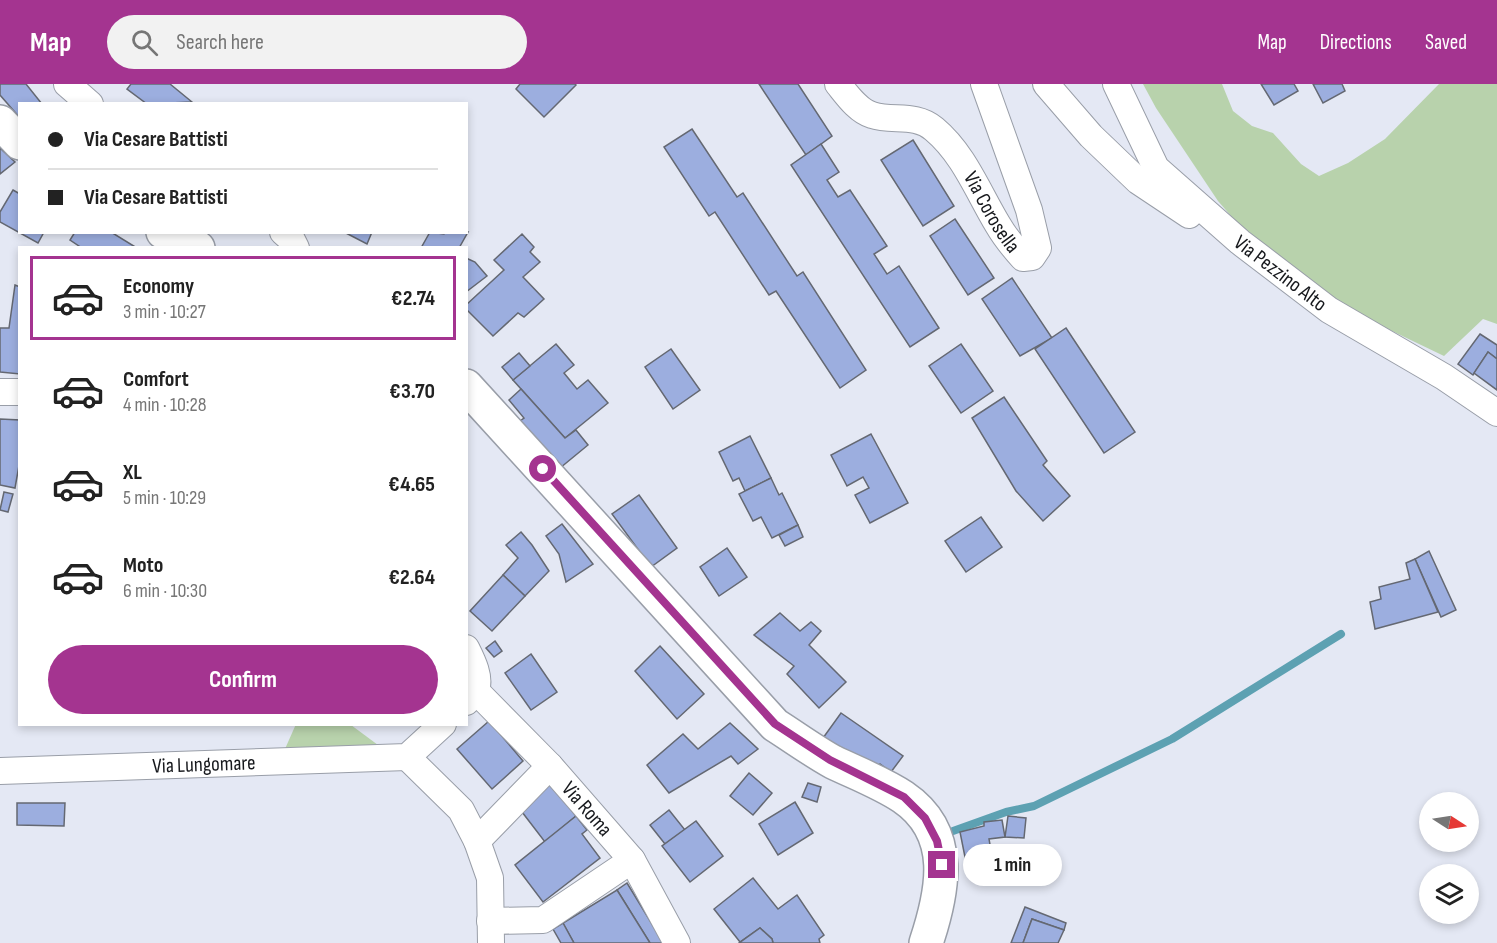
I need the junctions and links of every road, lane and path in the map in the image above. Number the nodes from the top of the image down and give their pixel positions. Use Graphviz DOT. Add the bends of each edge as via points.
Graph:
graph roads {
  1 [pos="67,84"];
  2 [pos="838,84"];
  3 [pos="984,84"];
  4 [pos="1046,84"];
  5 [pos="1116,84"];
  6 [pos="88,102"];
  7 [pos="0,122"];
  8 [pos="18,141"];
  9 [pos="167,234"];
  10 [pos="285,234"];
  11 [pos="1240,242"];
  12 [pos="194,246"];
  13 [pos="295,246"];
  14 [pos="468,388"];
  15 [pos="0,392"];
  16 [pos="18,392"];
  17 [pos="1497,413"];
  18 [pos="468,652"];
  19 [pos="473,691"];
  20 [pos="441,726"];
  21 [pos="407,757"];
  22 [pos="550,766"];
  23 [pos="0,771"];
  24 [pos="477,841"];
  25 [pos="632,861"];
  26 [pos="490,932"];
  27 [pos="677,943"];
  28 [pos="926,943"];
  1 -- 6 [label="street"];
  2 -- 3 [label="street, Via Corosella" via="869,115 906,117 934,129 956,153 1013,247 1023,258 1032,257 1038,248 1029,210"];
  4 -- 11 [label="street" via="1091,136 1138,181 1205,226"];
  5 -- 11 [label="street, Via Pezzino Alto" via="1156,168"];
  7 -- 8 [label="main road"];
  9 -- 12 [label="main road"];
  10 -- 13 [label="street"];
  11 -- 17 [label="street, Via Pezzino Alto" via="1329,310"];
  14 -- 28 [label="main road" via="775,724 830,760 904,797 925,818 937,841 942,865 941,891"];
  15 -- 16 [label="street"];
  18 -- 19 [label="street, Via Roma" via="474,663"];
  19 -- 22 [label="street, Via Roma"];
  20 -- 21 [label="street"];
  21 -- 23 [label="street, Via Lungomare"];
  21 -- 24 [label="street" via="460,810"];
  22 -- 24 [label="street"];
  22 -- 25 [label="street, Via Roma"];
  24 -- 26 [label="street" via="490,878"];
  25 -- 26 [label="street" via="543,920"];
  25 -- 27 [label="street, Via Roma"];
}
